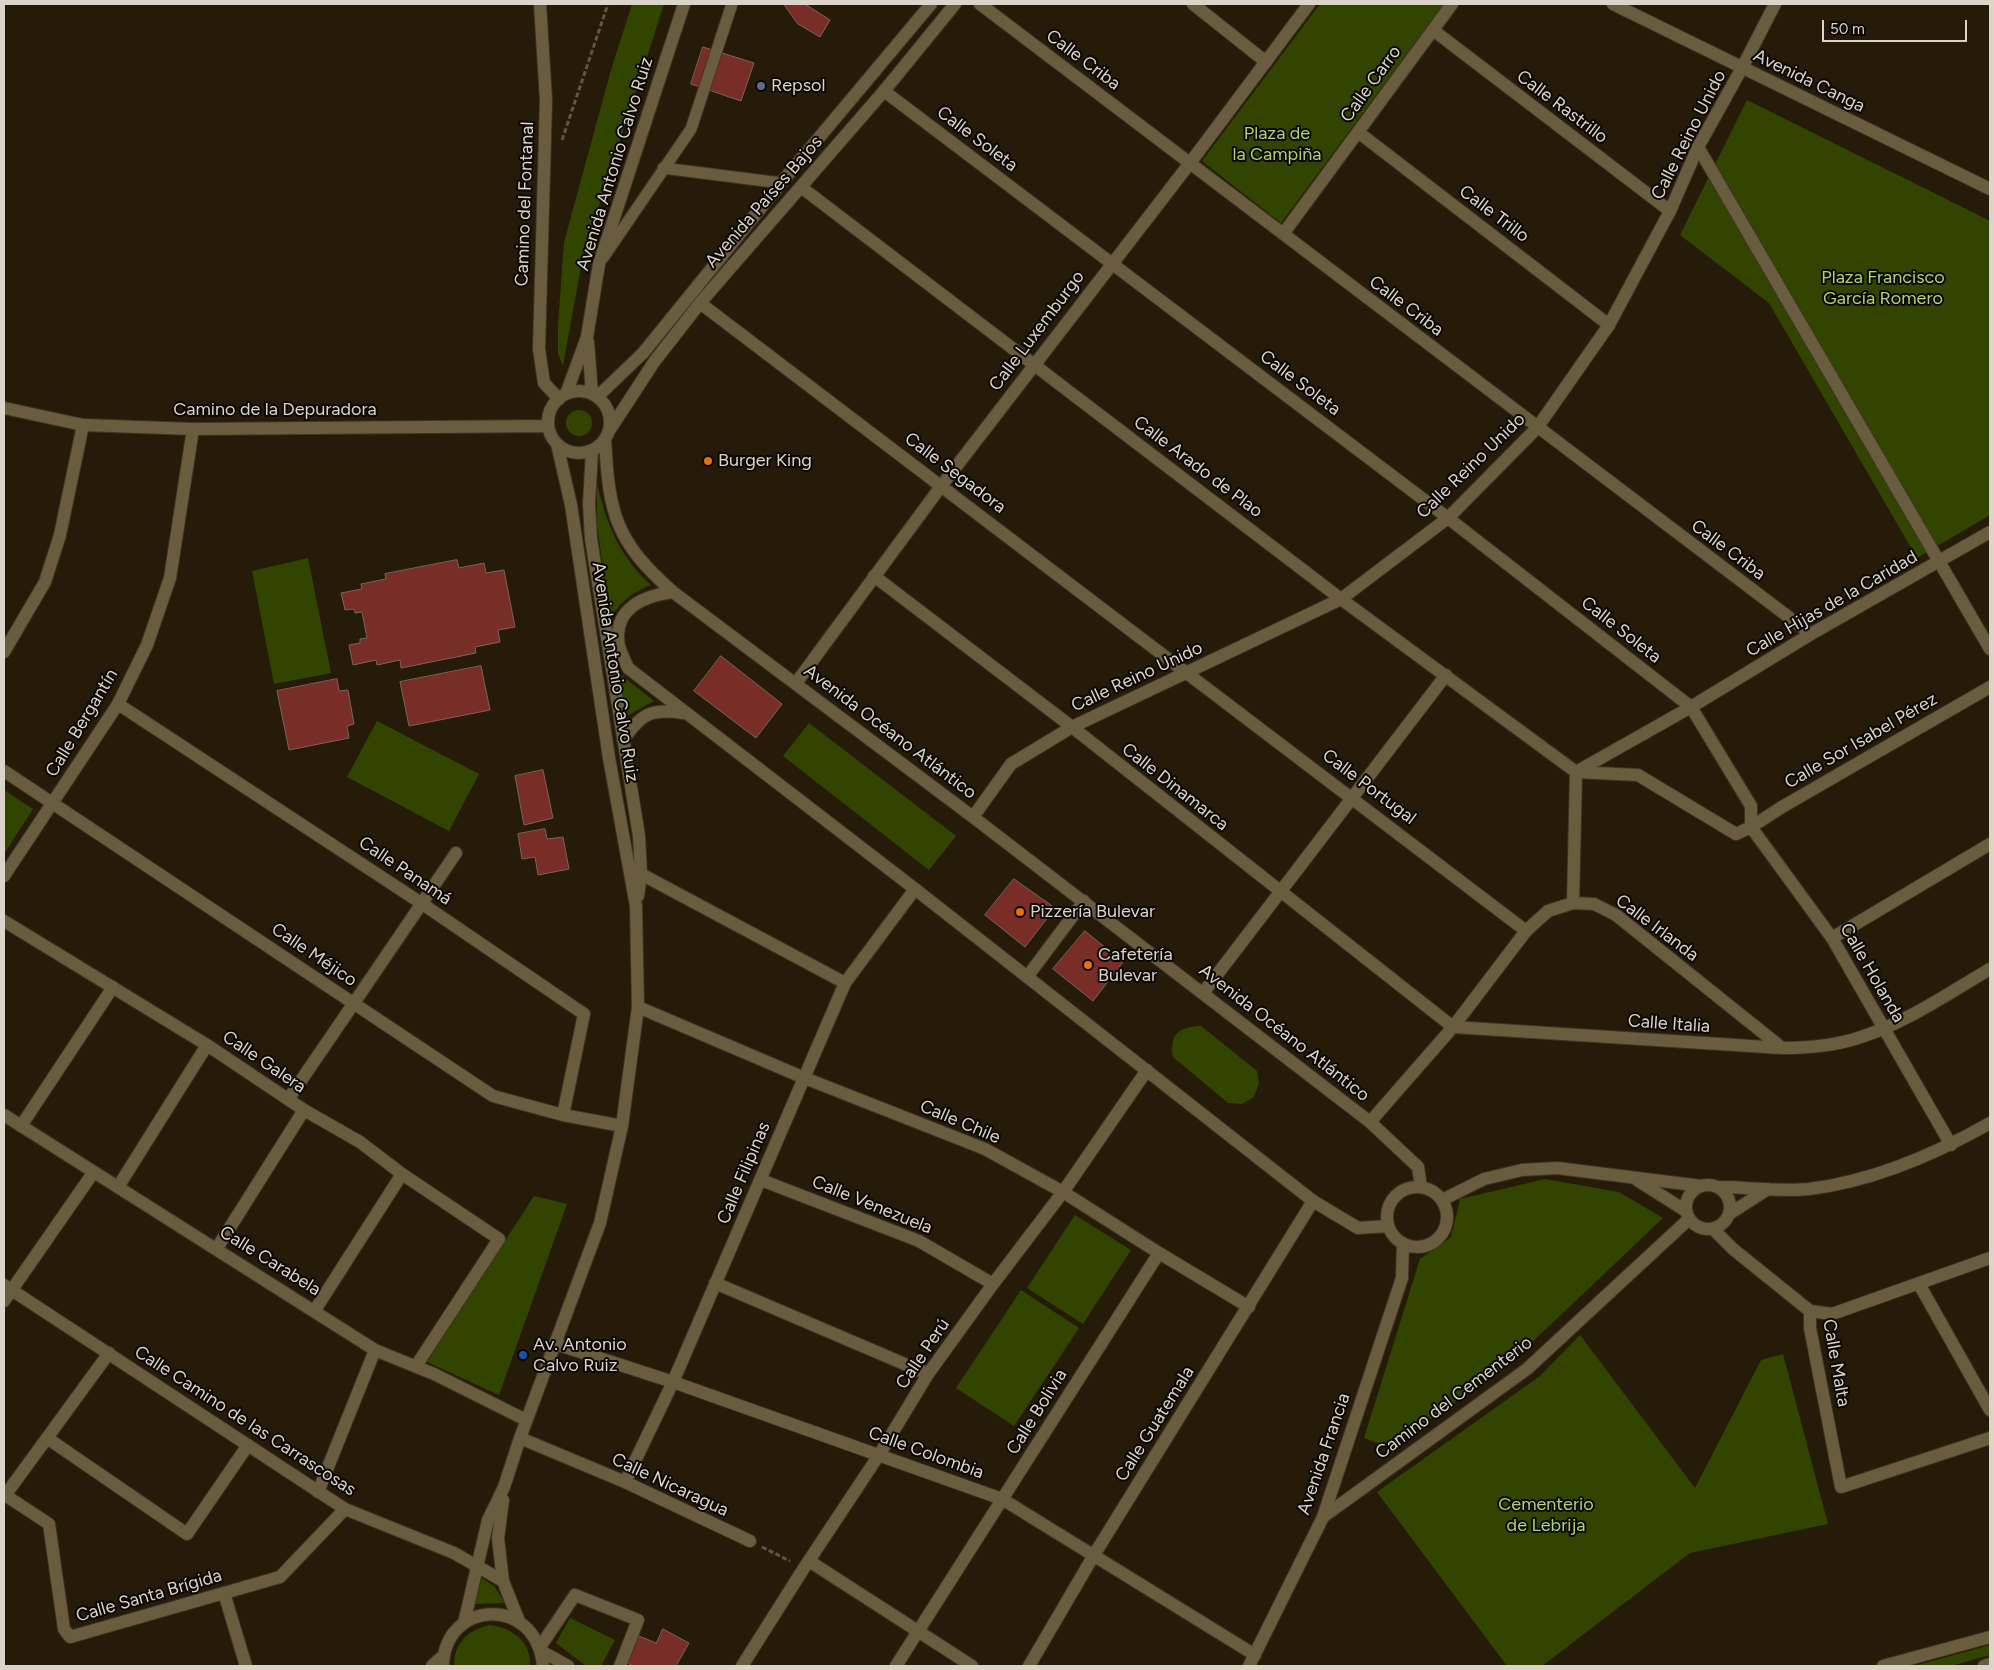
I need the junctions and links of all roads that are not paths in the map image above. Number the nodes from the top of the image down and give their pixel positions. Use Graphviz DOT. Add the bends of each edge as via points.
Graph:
graph roads {
  1 [pos="540,4"];
  2 [pos="684,4"];
  3 [pos="732,4"];
  4 [pos="931,4"];
  5 [pos="955,4"];
  6 [pos="980,4"];
  7 [pos="1193,4"];
  8 [pos="1309,4"];
  9 [pos="1452,4"];
  10 [pos="1613,4"];
  11 [pos="1774,4"];
  12 [pos="1433,30"];
  13 [pos="1266,62"];
  14 [pos="1742,68"];
  15 [pos="884,91"];
  16 [pos="1358,132"];
  17 [pos="1698,148"];
  18 [pos="1190,163"];
  19 [pos="664,168"];
  20 [pos="781,183"];
  21 [pos="801,187"];
  22 [pos="1990,189"];
  23 [pos="1670,211"];
  24 [pos="1283,234"];
  25 [pos="1112,262"];
  26 [pos="599,264"];
  27 [pos="700,303"];
  28 [pos="1609,325"];
  29 [pos="588,337"];
  30 [pos="1034,364"];
  31 [pos="595,396"];
  32 [pos="562,397"];
  33 [pos="4,408"];
  34 [pos="83,425"];
  35 [pos="548,426"];
  36 [pos="1537,428"];
  37 [pos="193,429"];
  38 [pos="607,435"];
  39 [pos="557,444"];
  40 [pos="592,451"];
  41 [pos="942,485"];
  42 [pos="1448,518"];
  43 [pos="1990,532"];
  44 [pos="1940,562"];
  45 [pos="874,576"];
  46 [pos="672,592"];
  47 [pos="1341,599"];
  48 [pos="590,629"];
  49 [pos="1811,634"];
  50 [pos="608,648"];
  51 [pos="1990,650"];
  52 [pos="4,652"];
  53 [pos="628,668"];
  54 [pos="1189,673"];
  55 [pos="1446,675"];
  56 [pos="796,683"];
  57 [pos="1990,687"];
  58 [pos="118,704"];
  59 [pos="1691,707"];
  60 [pos="686,714"];
  61 [pos="1072,727"];
  62 [pos="623,740"];
  63 [pos="4,771"];
  64 [pos="1576,772"];
  65 [pos="1353,797"];
  66 [pos="53,804"];
  67 [pos="973,817"];
  68 [pos="1751,827"];
  69 [pos="1990,844"];
  70 [pos="456,853"];
  71 [pos="641,874"];
  72 [pos="4,876"];
  73 [pos="915,889"];
  74 [pos="1281,892"];
  75 [pos="1084,901"];
  76 [pos="421,903"];
  77 [pos="1573,903"];
  78 [pos="636,906"];
  79 [pos="4,921"];
  80 [pos="1526,931"];
  81 [pos="1832,938"];
  82 [pos="1990,969"];
  83 [pos="1027,977"];
  84 [pos="845,983"];
  85 [pos="113,987"];
  86 [pos="1204,993"];
  87 [pos="354,1003"];
  88 [pos="638,1007"];
  89 [pos="1453,1027"];
  90 [pos="1883,1028"];
  91 [pos="207,1045"];
  92 [pos="1782,1048"];
  93 [pos="1147,1070"];
  94 [pos="802,1077"];
  95 [pos="289,1098"];
  96 [pos="304,1110"];
  97 [pos="4,1114"];
  98 [pos="562,1115"];
  99 [pos="1370,1122"];
  100 [pos="1990,1123"];
  101 [pos="21,1126"];
  102 [pos="622,1126"];
  103 [pos="1951,1145"];
  104 [pos="93,1173"];
  105 [pos="402,1174"];
  106 [pos="1635,1179"];
  107 [pos="760,1180"];
  108 [pos="1701,1186"];
  109 [pos="118,1187"];
  110 [pos="1421,1187"];
  111 [pos="1717,1187"];
  112 [pos="1768,1189"];
  113 [pos="1063,1192"];
  114 [pos="1442,1200"];
  115 [pos="1313,1201"];
  116 [pos="1729,1214"];
  117 [pos="1687,1215"];
  118 [pos="1388,1226"];
  119 [pos="1713,1229"];
  120 [pos="1403,1243"];
  121 [pos="217,1248"];
  122 [pos="1159,1254"];
  123 [pos="1990,1258"];
  124 [pos="715,1283"];
  125 [pos="992,1284"];
  126 [pos="1919,1284"];
  127 [pos="8,1288"];
  128 [pos="4,1301"];
  129 [pos="1249,1307"];
  130 [pos="315,1310"];
  131 [pos="1810,1312"];
  132 [pos="556,1344"];
  133 [pos="375,1350"];
  134 [pos="110,1353"];
  135 [pos="416,1366"];
  136 [pos="928,1374"];
  137 [pos="673,1382"];
  138 [pos="1990,1410"];
  139 [pos="526,1420"];
  140 [pos="47,1438"];
  141 [pos="520,1438"];
  142 [pos="1990,1438"];
  143 [pos="248,1445"];
  144 [pos="880,1455"];
  145 [pos="625,1482"];
  146 [pos="504,1488"];
  147 [pos="318,1492"];
  148 [pos="5,1496"];
  149 [pos="1002,1499"];
  150 [pos="345,1510"];
  151 [pos="1323,1517"];
  152 [pos="750,1541"];
  153 [pos="1094,1555"];
  154 [pos="806,1564"];
  155 [pos="477,1566"];
  156 [pos="502,1581"];
  157 [pos="224,1593"];
  158 [pos="519,1621"];
  159 [pos="464,1623"];
  160 [pos="918,1632"];
  161 [pos="1990,1637"];
  162 [pos="540,1649"];
  163 [pos="443,1661"];
  164 [pos="1252,1661"];
  165 [pos="1990,1664"];
  166 [pos="246,1666"];
  167 [pos="432,1666"];
  168 [pos="543,1666"];
  169 [pos="568,1666"];
  170 [pos="620,1666"];
  171 [pos="742,1666"];
  172 [pos="896,1666"];
  173 [pos="972,1666"];
  174 [pos="1029,1666"];
  175 [pos="1883,1666"];
  176 [pos="1984,1666"];
  1 -- 32 [label="street, Camino del Fontanal" via="546,100 538,349 544,383"];
  2 -- 26 [label="street, Avenida Antonio Calvo Ruiz"];
  3 -- 19 [label="lane" via="691,130"];
  4 -- 20 [label="street, Avenida Países Bajos"];
  5 -- 15 [label="street, Avenida Países Bajos"];
  6 -- 18 [label="street, Calle Criba"];
  7 -- 13 [label="street"];
  8 -- 13 [label="street, Calle Luxemburgo"];
  9 -- 12 [label="street, Calle Carro"];
  10 -- 14 [label="street, Avenida Canga"];
  11 -- 14 [label="street, Calle Reino Unido"];
  12 -- 16 [label="street, Calle Carro"];
  12 -- 23 [label="street, Calle Rastrillo"];
  13 -- 18 [label="street, Calle Luxemburgo"];
  14 -- 17 [label="street, Calle Reino Unido"];
  14 -- 22 [label="street, Avenida Canga"];
  15 -- 21 [label="street, Avenida Países Bajos"];
  15 -- 25 [label="street, Calle Soleta"];
  16 -- 24 [label="street, Calle Carro"];
  16 -- 28 [label="street, Calle Trillo"];
  17 -- 23 [label="street, Calle Reino Unido"];
  17 -- 44 [label="street"];
  18 -- 24 [label="street, Calle Criba"];
  18 -- 25 [label="street, Calle Luxemburgo"];
  19 -- 20 [label="lane"];
  19 -- 26 [label="lane"];
  20 -- 31 [label="street, Avenida Países Bajos" via="643,352"];
  21 -- 27 [label="street, Avenida Países Bajos"];
  21 -- 30 [label="street, Calle Arado de Plao"];
  23 -- 28 [label="street, Calle Reino Unido"];
  24 -- 36 [label="street, Calle Criba"];
  25 -- 30 [label="street, Calle Luxemburgo"];
  25 -- 42 [label="street, Calle Soleta"];
  26 -- 29 [label="street, Avenida Antonio Calvo Ruiz"];
  27 -- 38 [label="street, Avenida Países Bajos" via="654,362"];
  27 -- 41 [label="street, Calle Segadora"];
  28 -- 36 [label="street, Calle Reino Unido"];
  29 -- 31 [label="street, Avenida Antonio Calvo Ruiz"];
  29 -- 32 [label="street, Avenida Antonio Calvo Ruiz"];
  30 -- 41 [label="street, Calle Luxemburgo"];
  30 -- 47 [label="street, Calle Arado de Plao"];
  31 -- 32 [label="street" via="579,392"];
  31 -- 38 [label="street" via="609,412"];
  32 -- 35 [label="street" via="552,406"];
  33 -- 34 [label="street, Camino de la Depuradora"];
  34 -- 37 [label="street, Camino de la Depuradora"];
  34 -- 52 [label="street" via="60,535 45,582"];
  35 -- 37 [label="street, Camino de la Depuradora"];
  35 -- 39 [label="street"];
  36 -- 42 [label="street, Calle Reino Unido"];
  36 -- 49 [label="street, Calle Criba"];
  37 -- 58 [label="street, Calle Bergantín" via="170,578 146,645"];
  38 -- 40 [label="street"];
  38 -- 46 [label="street, Avenida Océano Atlántico" via="610,497 616,521 647,570"];
  39 -- 40 [label="street" via="573,453"];
  39 -- 48 [label="street, Avenida Antonio Calvo Ruiz" via="571,505"];
  40 -- 50 [label="street, Avenida Antonio Calvo Ruiz" via="591,539"];
  41 -- 45 [label="street, Calle Luxemburgo"];
  41 -- 54 [label="street, Calle Segadora"];
  42 -- 47 [label="street, Calle Reino Unido"];
  42 -- 59 [label="street, Calle Soleta"];
  43 -- 44 [label="street, Calle Hijas de la Caridad"];
  44 -- 49 [label="street, Calle Hijas de la Caridad"];
  44 -- 51 [label="street"];
  45 -- 56 [label="street, Calle Luxemburgo"];
  45 -- 61 [label="street, Calle Dinamarca"];
  46 -- 53 [label="street" via="651,594 626,612 619,627 619,646"];
  46 -- 56 [label="street, Avenida Océano Atlántico"];
  47 -- 54 [label="street, Calle Reino Unido"];
  47 -- 55 [label="street, Calle Arado de Plao"];
  48 -- 50 [label="street"];
  48 -- 78 [label="street, Avenida Antonio Calvo Ruiz"];
  49 -- 59 [label="street, Calle Hijas de la Caridad"];
  50 -- 53 [label="street"];
  50 -- 62 [label="street, Avenida Antonio Calvo Ruiz"];
  53 -- 60 [label="street"];
  54 -- 61 [label="street, Calle Reino Unido"];
  54 -- 65 [label="street, Calle Portugal"];
  55 -- 64 [label="street, Calle Arado de Plao"];
  55 -- 65 [label="street"];
  56 -- 67 [label="street, Avenida Océano Atlántico"];
  57 -- 68 [label="street, Calle Sor Isabel Pérez"];
  58 -- 66 [label="street, Calle Bergantín"];
  58 -- 76 [label="street, Calle Panamá"];
  59 -- 64 [label="street, Calle Hijas de la Caridad"];
  59 -- 68 [label="street" via="1751,806"];
  60 -- 62 [label="street" via="664,710 646,714"];
  60 -- 73 [label="street"];
  61 -- 67 [label="street, Calle Reino Unido" via="1011,764"];
  61 -- 74 [label="street, Calle Dinamarca"];
  62 -- 71 [label="street, Avenida Antonio Calvo Ruiz" via="639,836"];
  63 -- 66 [label="street, Calle Méjico"];
  64 -- 68 [label="street" via="1638,775 1736,834"];
  64 -- 77 [label="street"];
  65 -- 74 [label="street"];
  65 -- 80 [label="street, Calle Portugal"];
  66 -- 72 [label="street, Calle Bergantín"];
  66 -- 87 [label="street, Calle Méjico"];
  67 -- 75 [label="street, Avenida Océano Atlántico"];
  68 -- 81 [label="street, Calle Holanda"];
  69 -- 81 [label="street"];
  70 -- 76 [label="street"];
  71 -- 78 [label="street, Avenida Antonio Calvo Ruiz"];
  71 -- 84 [label="street"];
  73 -- 83 [label="street"];
  73 -- 84 [label="street, Calle Filipinas"];
  74 -- 86 [label="street"];
  74 -- 89 [label="street, Calle Dinamarca"];
  75 -- 83 [label="street"];
  75 -- 86 [label="street, Avenida Océano Atlántico"];
  76 -- 87 [label="street"];
  76 -- 98 [label="street, Calle Panamá" via="584,1014"];
  77 -- 80 [label="street, Calle Irlanda" via="1548,911"];
  77 -- 92 [label="street, Calle Irlanda" via="1594,904 1616,915"];
  78 -- 88 [label="street, Avenida Antonio Calvo Ruiz"];
  79 -- 85 [label="street, Calle Galera"];
  80 -- 89 [label="street, Calle Irlanda"];
  81 -- 90 [label="street, Calle Holanda"];
  82 -- 90 [label="street, Calle Italia"];
  83 -- 93 [label="street"];
  84 -- 94 [label="street, Calle Filipinas"];
  85 -- 91 [label="street, Calle Galera"];
  85 -- 101 [label="street"];
  86 -- 99 [label="street, Avenida Océano Atlántico"];
  87 -- 95 [label="street"];
  87 -- 98 [label="street, Calle Méjico" via="493,1096"];
  88 -- 94 [label="street, Calle Chile"];
  88 -- 102 [label="street, Avenida Antonio Calvo Ruiz"];
  89 -- 92 [label="street, Calle Italia"];
  89 -- 99 [label="street"];
  90 -- 92 [label="street, Calle Italia" via="1861,1037 1817,1047"];
  90 -- 103 [label="street, Calle Holanda"];
  91 -- 95 [label="street, Calle Galera"];
  91 -- 109 [label="street"];
  93 -- 113 [label="street, Calle Perú"];
  93 -- 115 [label="street"];
  94 -- 107 [label="street, Calle Filipinas"];
  94 -- 113 [label="street, Calle Chile" via="985,1149"];
  95 -- 96 [label="street, Calle Galera"];
  96 -- 105 [label="street, Calle Galera" via="360,1142"];
  96 -- 121 [label="street"];
  97 -- 101 [label="street, Calle Carabela"];
  98 -- 102 [label="street, Calle Méjico"];
  99 -- 110 [label="street, Avenida Océano Atlántico" via="1418,1167"];
  100 -- 103 [label="street"];
  101 -- 104 [label="street, Calle Carabela"];
  102 -- 132 [label="street, Avenida Antonio Calvo Ruiz" via="600,1223"];
  103 -- 112 [label="street" via="1879,1174 1808,1189"];
  104 -- 109 [label="street, Calle Carabela"];
  104 -- 127 [label="street"];
  105 -- 130 [label="street"];
  105 -- 135 [label="street, Calle Galera" via="499,1239"];
  106 -- 108 [label="street"];
  106 -- 114 [label="street" via="1557,1168 1522,1170 1484,1179"];
  106 -- 117 [label="street"];
  107 -- 124 [label="street, Calle Filipinas"];
  107 -- 125 [label="street, Calle Venezuela" via="919,1241"];
  108 -- 111 [label="street"];
  108 -- 117 [label="street" via="1690,1193"];
  109 -- 121 [label="street, Calle Carabela"];
  110 -- 114 [label="street"];
  110 -- 118 [label="street" via="1399,1192 1392,1199"];
  111 -- 112 [label="street"];
  111 -- 116 [label="street" via="1727,1195"];
  112 -- 116 [label="street"];
  113 -- 122 [label="street, Calle Chile"];
  113 -- 125 [label="street, Calle Perú"];
  114 -- 120 [label="street" via="1446,1216 1440,1235 1424,1245"];
  115 -- 118 [label="street" via="1358,1228"];
  115 -- 129 [label="street, Calle Guatemala"];
  116 -- 119 [label="street" via="1720,1226"];
  117 -- 119 [label="street" via="1699,1228"];
  117 -- 151 [label="street, Camino del Cementerio" via="1527,1369"];
  118 -- 120 [label="street"];
  119 -- 131 [label="street, Calle Malta"];
  120 -- 151 [label="street, Avenida Francia" via="1402,1278"];
  121 -- 130 [label="street, Calle Carabela"];
  122 -- 129 [label="street, Calle Chile"];
  122 -- 149 [label="street, Calle Bolivia"];
  123 -- 126 [label="street"];
  124 -- 136 [label="street"];
  124 -- 137 [label="street, Calle Filipinas"];
  125 -- 136 [label="street, Calle Perú"];
  126 -- 131 [label="street" via="1832,1314"];
  126 -- 138 [label="street"];
  127 -- 128 [label="street"];
  127 -- 134 [label="street, Calle Camino de las Carrascosas"];
  129 -- 153 [label="street, Calle Guatemala"];
  130 -- 133 [label="street, Calle Carabela"];
  131 -- 142 [label="street, Calle Malta" via="1810,1328 1840,1488"];
  132 -- 137 [label="street, Calle Colombia"];
  132 -- 139 [label="street, Avenida Antonio Calvo Ruiz"];
  133 -- 135 [label="street, Calle Carabela"];
  133 -- 147 [label="street"];
  134 -- 140 [label="street"];
  134 -- 143 [label="street, Calle Camino de las Carrascosas"];
  135 -- 139 [label="street, Calle Carabela"];
  136 -- 144 [label="street, Calle Perú"];
  137 -- 144 [label="street, Calle Colombia"];
  137 -- 145 [label="street, Calle Filipinas"];
  139 -- 141 [label="street, Avenida Antonio Calvo Ruiz"];
  140 -- 143 [label="street" via="187,1534"];
  140 -- 148 [label="street"];
  141 -- 145 [label="street, Calle Nicaragua"];
  141 -- 146 [label="street, Avenida Antonio Calvo Ruiz"];
  143 -- 147 [label="street, Calle Camino de las Carrascosas"];
  144 -- 149 [label="street, Calle Colombia"];
  144 -- 154 [label="street, Calle Perú"];
  145 -- 152 [label="street, Calle Nicaragua"];
  146 -- 155 [label="street, Avenida Antonio Calvo Ruiz" via="488,1520"];
  146 -- 156 [label="street, Avenida Antonio Calvo Ruiz" via="498,1538"];
  147 -- 150 [label="street, Calle Camino de las Carrascosas"];
  148 -- 157 [label="street, Calle Santa Brígida" via="49,1524 64,1629 70,1637"];
  149 -- 153 [label="street, Calle Colombia"];
  149 -- 160 [label="street, Calle Bolivia"];
  150 -- 155 [label="street, Calle Camino de las Carrascosas" via="454,1553"];
  150 -- 157 [label="street, Calle Santa Brígida" via="280,1578"];
  151 -- 164 [label="street, Avenida Francia"];
  153 -- 164 [label="street, Calle Colombia"];
  153 -- 174 [label="street, Calle Guatemala"];
  154 -- 160 [label="street"];
  154 -- 171 [label="street, Calle Perú"];
  155 -- 156 [label="street"];
  155 -- 159 [label="street, Avenida Antonio Calvo Ruiz"];
  156 -- 158 [label="street, Avenida Antonio Calvo Ruiz"];
  157 -- 166 [label="street"];
  158 -- 159 [label="street" via="491,1614"];
  158 -- 162 [label="street" via="535,1636"];
  159 -- 163 [label="street" via="454,1632"];
  160 -- 172 [label="street, Calle Bolivia"];
  160 -- 173 [label="street"];
  161 -- 175 [label="street"];
  162 -- 168 [label="street"];
  162 -- 169 [label="street"];
  162 -- 170 [label="street" via="575,1595 638,1620"];
  163 -- 167 [label="street"];
  165 -- 176 [label="street"];
}
